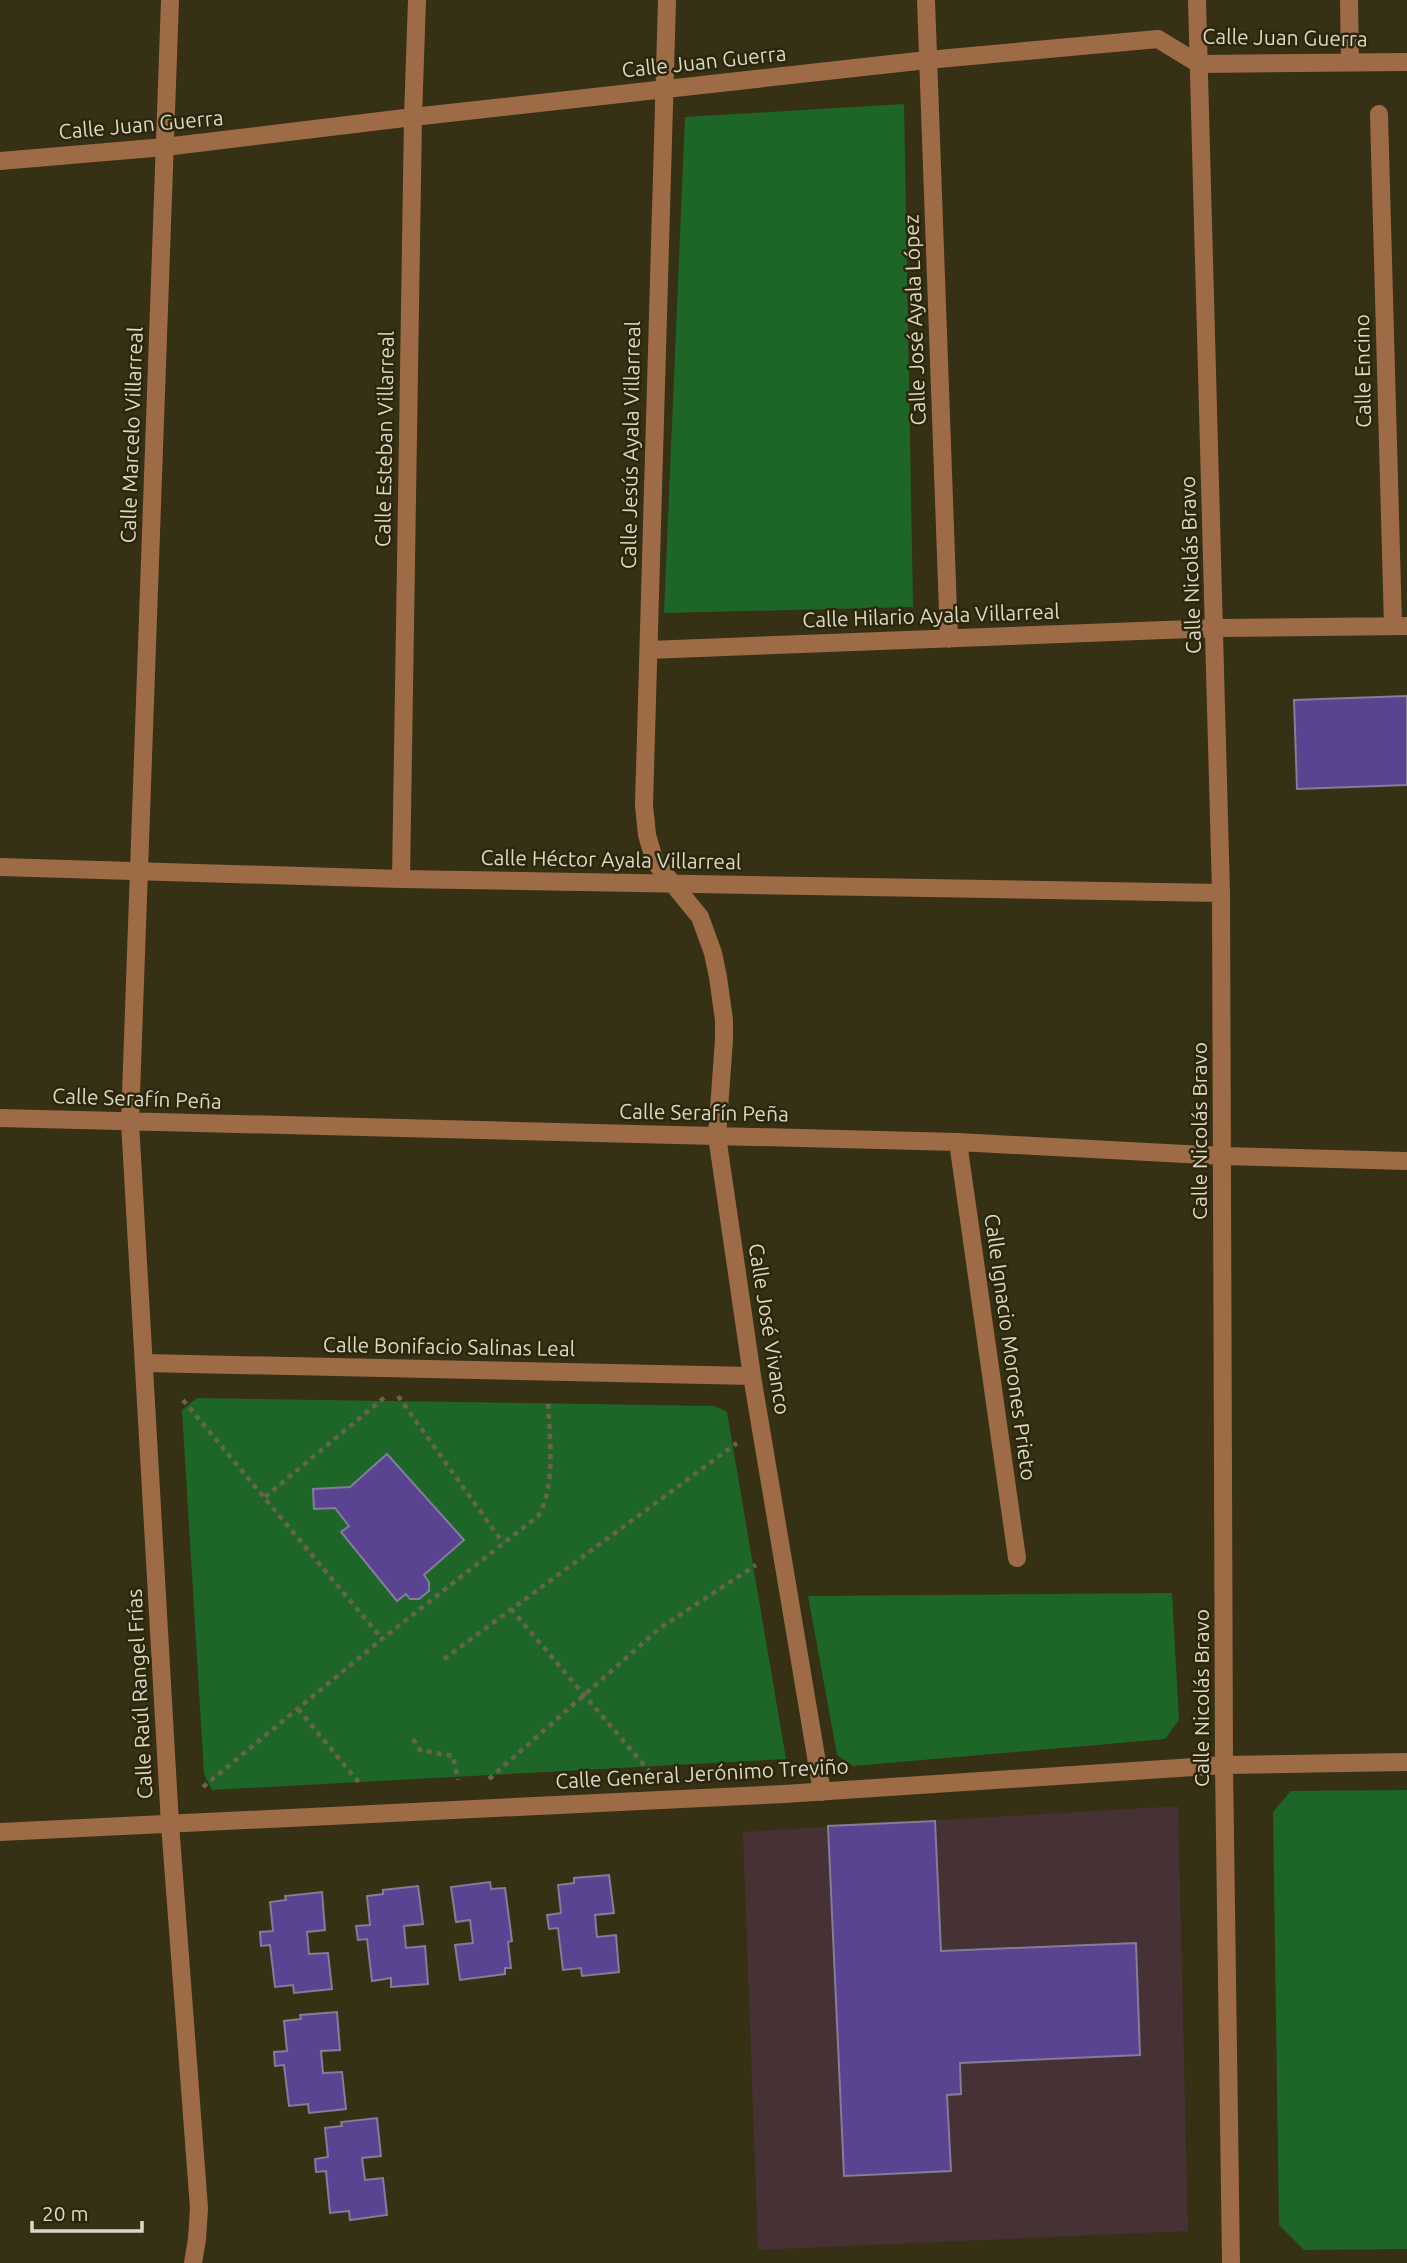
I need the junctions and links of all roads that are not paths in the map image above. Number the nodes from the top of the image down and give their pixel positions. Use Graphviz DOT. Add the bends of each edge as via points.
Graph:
graph roads {
  1 [pos="170,0"];
  2 [pos="418,0"];
  3 [pos="667,0"];
  4 [pos="926,0"];
  5 [pos="1197,0"];
  6 [pos="1349,0"];
  7 [pos="927,60"];
  8 [pos="1350,62"];
  9 [pos="1407,62"];
  10 [pos="1199,64"];
  11 [pos="663,90"];
  12 [pos="1379,114"];
  13 [pos="413,117"];
  14 [pos="165,148"];
  15 [pos="0,160"];
  16 [pos="1400,626"];
  17 [pos="1216,628"];
  18 [pos="950,639"];
  19 [pos="649,650"];
  20 [pos="0,867"];
  21 [pos="139,873"];
  22 [pos="401,879"];
  23 [pos="672,884"];
  24 [pos="1221,893"];
  25 [pos="0,1118"];
  26 [pos="130,1122"];
  27 [pos="717,1136"];
  28 [pos="958,1142"];
  29 [pos="1223,1156"];
  30 [pos="1407,1161"];
  31 [pos="145,1363"];
  32 [pos="752,1376"];
  33 [pos="1017,1558"];
  34 [pos="1407,1762"];
  35 [pos="1224,1765"];
  36 [pos="822,1791"];
  37 [pos="170,1824"];
  38 [pos="0,1832"];
  39 [pos="193,2263"];
  40 [pos="1231,2263"];
  1 -- 14 [label="street, Calle Marcelo Villarreal"];
  2 -- 13 [label="street, Calle Esteban Villarreal"];
  3 -- 11 [label="street, Calle Jesús Ayala Villarreal"];
  4 -- 7 [label="street, Calle José Ayala López"];
  5 -- 10 [label="street, Calle Nicolás Bravo"];
  6 -- 8 [label="street"];
  7 -- 10 [label="street, Calle Juan Guerra" via="1158,39"];
  7 -- 11 [label="street, Calle Juan Guerra"];
  7 -- 18 [label="street, Calle José Ayala López"];
  8 -- 9 [label="street, Calle Juan Guerra"];
  8 -- 10 [label="street, Calle Juan Guerra"];
  10 -- 17 [label="street, Calle Nicolás Bravo"];
  11 -- 13 [label="street, Calle Juan Guerra"];
  11 -- 19 [label="street, Calle Jesús Ayala Villarreal"];
  12 -- 16 [label="street, Calle Encino"];
  13 -- 14 [label="street, Calle Juan Guerra"];
  13 -- 22 [label="street, Calle Esteban Villarreal"];
  14 -- 15 [label="street, Calle Juan Guerra"];
  14 -- 21 [label="street, Calle Marcelo Villarreal"];
  16 -- 17 [label="street, Calle Hilario Ayala Villarreal"];
  17 -- 18 [label="street, Calle Hilario Ayala Villarreal"];
  17 -- 24 [label="street, Calle Nicolás Bravo"];
  18 -- 19 [label="street, Calle Hilario Ayala Villarreal"];
  19 -- 23 [label="street, Calle Jesús Ayala Villarreal" via="644,805 655,862"];
  20 -- 21 [label="street, Calle Héctor Ayala Villarreal"];
  21 -- 22 [label="street, Calle Héctor Ayala Villarreal"];
  21 -- 26 [label="street, Calle Marcelo Villarreal"];
  22 -- 23 [label="street, Calle Héctor Ayala Villarreal"];
  23 -- 24 [label="street, Calle Héctor Ayala Villarreal"];
  23 -- 27 [label="street, Calle José Vivanco" via="700,917 718,977 724,1040"];
  24 -- 29 [label="street, Calle Nicolás Bravo"];
  25 -- 26 [label="street, Calle Serafín Peña"];
  26 -- 27 [label="street, Calle Serafín Peña"];
  26 -- 31 [label="street, Calle Raúl Rangel Frías"];
  27 -- 28 [label="street, Calle Serafín Peña"];
  27 -- 32 [label="street, Calle José Vivanco"];
  28 -- 29 [label="street, Calle Serafín Peña"];
  28 -- 33 [label="street, Calle Ignacio Morones Prieto"];
  29 -- 30 [label="street, Calle Serafín Peña"];
  29 -- 35 [label="street, Calle Nicolás Bravo"];
  31 -- 32 [label="street, Calle Bonifacio Salinas Leal"];
  31 -- 37 [label="street, Calle Raúl Rangel Frías"];
  32 -- 36 [label="street, Calle José Vivanco"];
  34 -- 35 [label="street, Calle General Jerónimo Treviño"];
  35 -- 36 [label="street, Calle General Jerónimo Treviño"];
  35 -- 40 [label="street, Calle Nicolás Bravo"];
  36 -- 37 [label="street, Calle General Jerónimo Treviño"];
  37 -- 38 [label="street, Calle General Jerónimo Treviño"];
  37 -- 39 [label="street, Calle Raúl Rangel Frías" via="198,2208"];
}
